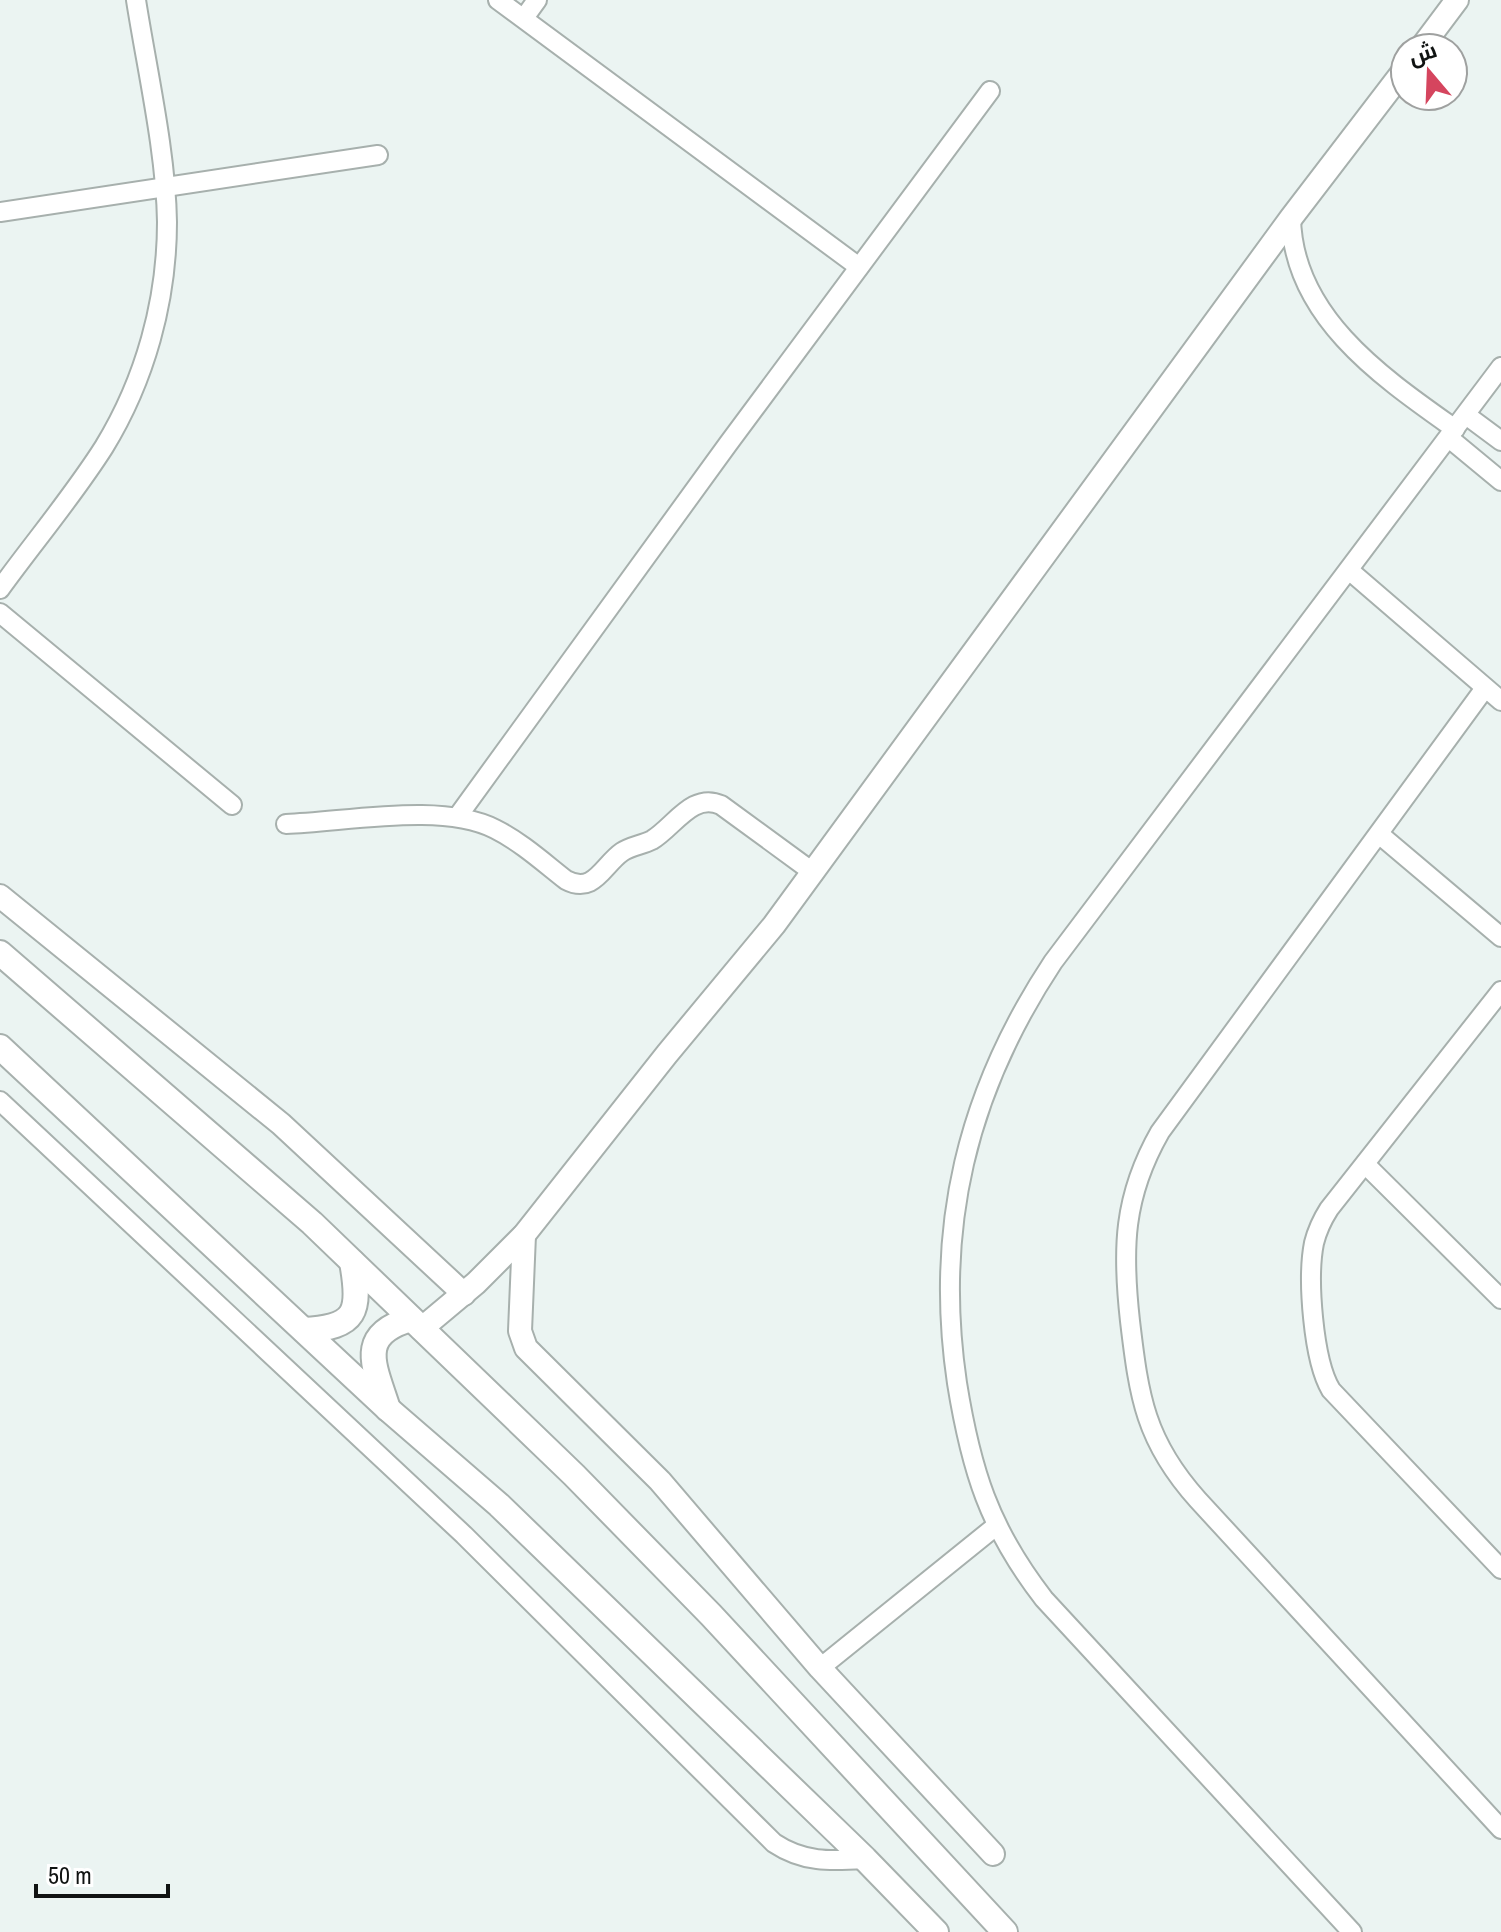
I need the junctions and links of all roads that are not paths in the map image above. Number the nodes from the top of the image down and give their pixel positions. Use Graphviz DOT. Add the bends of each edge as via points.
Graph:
graph roads {
  1 [pos="136,0"];
  2 [pos="498,0"];
  3 [pos="537,0"];
  4 [pos="1457,0"];
  5 [pos="524,18"];
  6 [pos="1433,32"];
  7 [pos="1389,90"];
  8 [pos="990,91"];
  9 [pos="378,155"];
  10 [pos="165,188"];
  11 [pos="0,212"];
  12 [pos="1291,218"];
  13 [pos="859,267"];
  14 [pos="1501,367"];
  15 [pos="1457,427"];
  16 [pos="1501,441"];
  17 [pos="1501,481"];
  18 [pos="1350,571"];
  19 [pos="0,589"];
  20 [pos="0,613"];
  21 [pos="1485,688"];
  22 [pos="1501,701"];
  23 [pos="232,805"];
  24 [pos="458,816"];
  25 [pos="286,824"];
  26 [pos="1379,834"];
  27 [pos="814,873"];
  28 [pos="0,896"];
  29 [pos="1501,937"];
  30 [pos="0,953"];
  31 [pos="1501,991"];
  32 [pos="0,1047"];
  33 [pos="0,1101"];
  34 [pos="1365,1164"];
  35 [pos="524,1235"];
  36 [pos="352,1262"];
  37 [pos="1498,1288"];
  38 [pos="464,1294"];
  39 [pos="416,1324"];
  40 [pos="304,1330"];
  41 [pos="388,1409"];
  42 [pos="996,1526"];
  43 [pos="1501,1569"];
  44 [pos="820,1668"];
  45 [pos="1501,1829"];
  46 [pos="993,1854"];
  47 [pos="865,1859"];
  48 [pos="936,1932"];
  49 [pos="1005,1932"];
  50 [pos="1352,1932"];
  1 -- 10 [label="street"];
  2 -- 5 [label="street"];
  3 -- 5 [label="street"];
  4 -- 6 [label="street"];
  5 -- 13 [label="street"];
  7 -- 12 [label="street"];
  8 -- 13 [label="street"];
  9 -- 10 [label="street"];
  10 -- 11 [label="street"];
  10 -- 19 [label="street" via="161,291 134,389 103,449"];
  12 -- 15 [label="street" via="1303,279 1331,322 1385,379"];
  12 -- 27 [label="street"];
  13 -- 24 [label="street"];
  14 -- 15 [label="street"];
  15 -- 16 [label="street"];
  15 -- 17 [label="street"];
  15 -- 18 [label="street"];
  18 -- 21 [label="street"];
  18 -- 42 [label="street" via="1053,962 1013,1027 983,1096 962,1169 949,1282 968,1449"];
  20 -- 23 [label="street"];
  21 -- 22 [label="street"];
  21 -- 26 [label="street"];
  24 -- 25 [label="street"];
  24 -- 27 [label="street" via="494,828 566,880 585,884 597,879 619,854 650,841 693,805 707,801 721,805"];
  26 -- 29 [label="street"];
  26 -- 45 [label="street" via="1149,1151 1133,1192 1124,1256 1137,1386 1155,1438 1183,1484"];
  27 -- 35 [label="street"];
  28 -- 38 [label="street" via="281,1124"];
  30 -- 36 [label="main road"];
  31 -- 34 [label="street"];
  32 -- 40 [label="main road"];
  33 -- 47 [label="street" via="464,1535 766,1836 804,1858"];
  34 -- 37 [label="street"];
  34 -- 43 [label="street" via="1329,1209 1313,1245 1320,1370 1338,1399"];
  35 -- 38 [label="street"];
  35 -- 44 [label="street" via="520,1331 526,1348 660,1481"];
  36 -- 39 [label="main road"];
  36 -- 40 [label="main road" via="357,1292 350,1315 331,1328"];
  38 -- 39 [label="street"];
  39 -- 41 [label="main road" via="384,1330 373,1347"];
  39 -- 49 [label="main road" via="711,1615"];
  40 -- 41 [label="main road"];
  41 -- 47 [label="main road" via="499,1505"];
  42 -- 44 [label="street"];
  42 -- 50 [label="street" via="1044,1599"];
  44 -- 46 [label="street"];
  47 -- 48 [label="main road"];
}
